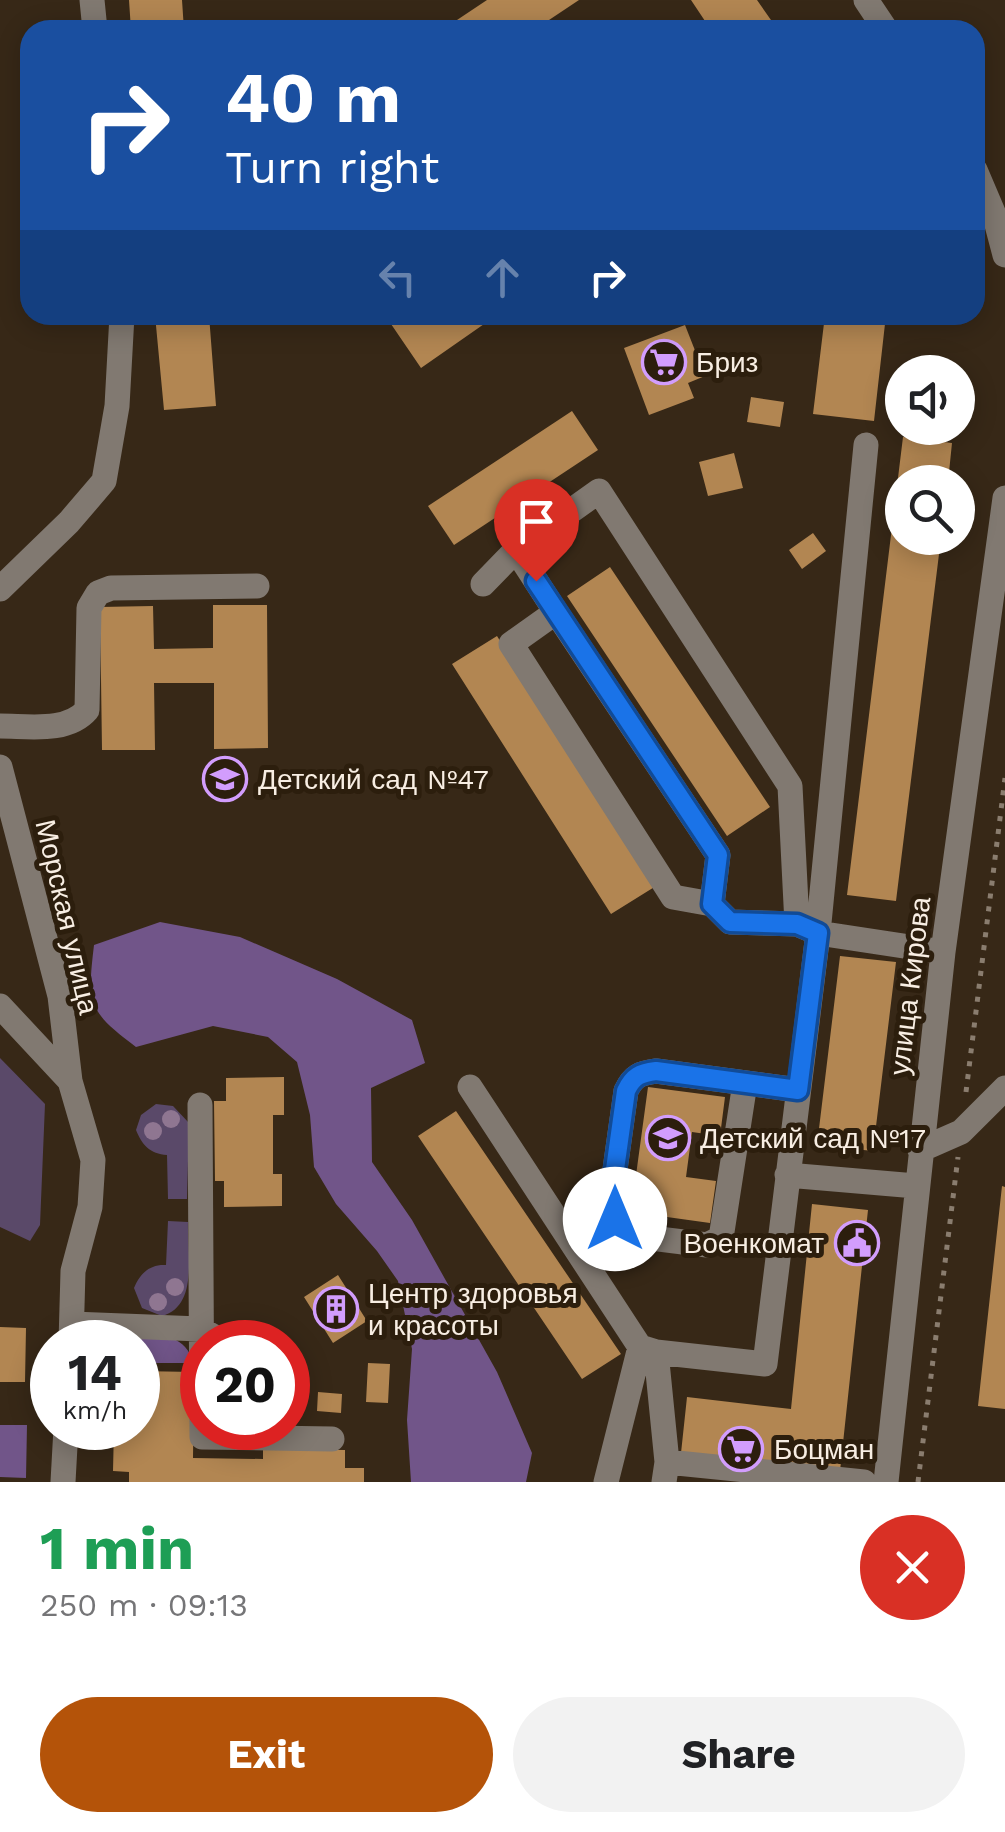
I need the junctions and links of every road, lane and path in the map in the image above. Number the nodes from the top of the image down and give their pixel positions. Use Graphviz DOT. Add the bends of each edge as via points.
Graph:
graph roads {
  1 [pos="985,189"];
  2 [pos="1000,217"];
  3 [pos="1005,255"];
  4 [pos="122,325"];
  5 [pos="866,446"];
  6 [pos="1005,498"];
  7 [pos="516,550"];
  8 [pos="483,584"];
  9 [pos="257,586"];
  10 [pos="0,589"];
  11 [pos="556,612"];
  12 [pos="0,726"];
  13 [pos="0,767"];
  14 [pos="712,904"];
  15 [pos="808,929"];
  16 [pos="943,952"];
  17 [pos="0,1006"];
  18 [pos="70,1081"];
  19 [pos="744,1083"];
  20 [pos="470,1087"];
  21 [pos="1005,1088"];
  22 [pos="798,1090"];
  23 [pos="200,1105"];
  24 [pos="920,1150"];
  25 [pos="787,1175"];
  26 [pos="916,1186"];
  27 [pos="71,1320"];
  28 [pos="210,1320"];
  29 [pos="648,1350"];
  30 [pos="310,1439"];
  31 [pos="332,1439"];
  32 [pos="65,1450"];
  33 [pos="666,1472"];
  34 [pos="63,1482"];
  35 [pos="606,1482"];
  36 [pos="864,1482"];
  37 [pos="886,1482"];
  1 -- 2 [label="street"];
  2 -- 3 [label="street"];
  4 -- 10 [label="street" via="118,406 104,481"];
  5 -- 15 [label="street"];
  6 -- 16 [label="street, улица Кирова"];
  7 -- 8 [label="street"];
  7 -- 11 [label="street"];
  7 -- 15 [label="street" via="598,491 790,786"];
  9 -- 12 [label="street" via="98,592 89,608 87,710 66,725"];
  11 -- 14 [label="street" via="718,855"];
  11 -- 14 [label="street" via="511,644 674,896"];
  13 -- 18 [label="street, Морская улица" via="60,996"];
  14 -- 15 [label="street" via="730,922"];
  15 -- 16 [label="street"];
  15 -- 22 [label="street"];
  16 -- 24 [label="street, улица Кирова"];
  17 -- 18 [label="street"];
  18 -- 27 [label="street, Морская улица" via="93,1160"];
  19 -- 19 [label="street" via="721,1238 707,1245 635,1236 622,1228 610,1205 630,1080 656,1071"];
  19 -- 22 [label="street"];
  20 -- 29 [label="street"];
  21 -- 24 [label="street" via="961,1132"];
  22 -- 25 [label="street"];
  23 -- 28 [label="street"];
  24 -- 26 [label="street, улица Кирова"];
  25 -- 26 [label="street"];
  25 -- 29 [label="street" via="765,1364"];
  26 -- 37 [label="street, улица Кирова"];
  29 -- 33 [label="street"];
  29 -- 35 [label="street"];
  30 -- 31 [label="street"];
  32 -- 34 [label="street"];
  33 -- 36 [label="street"];
}
